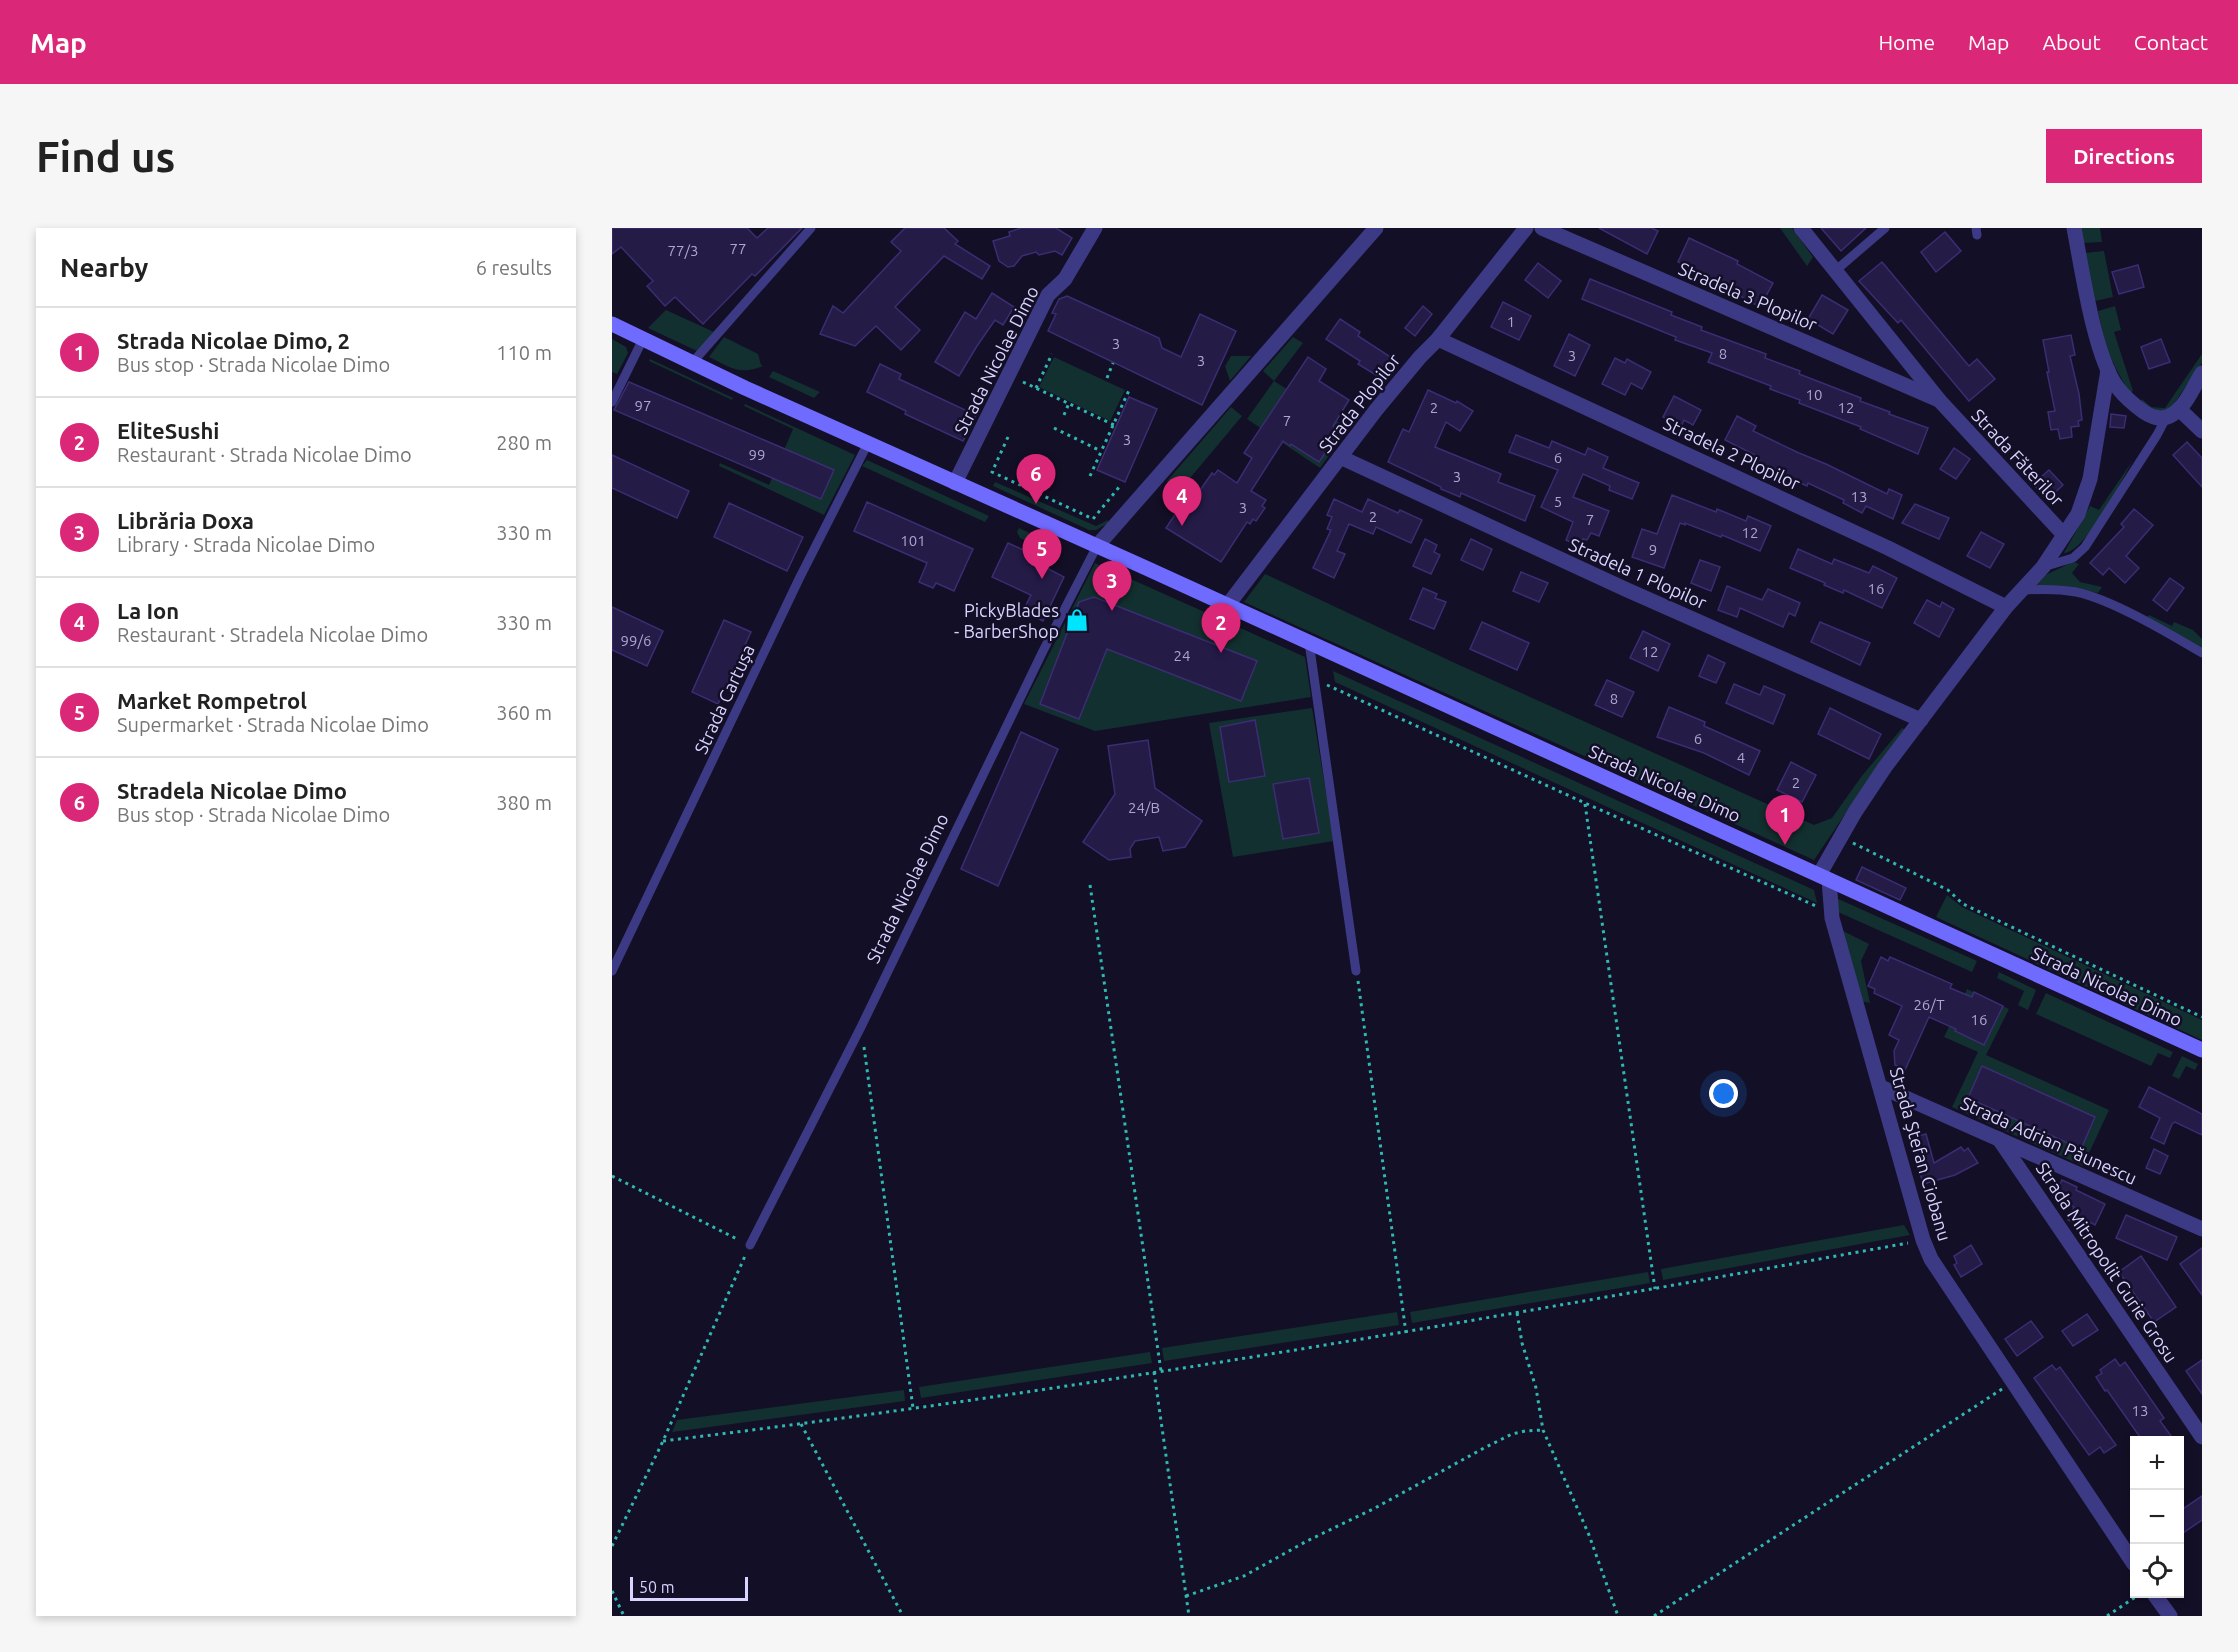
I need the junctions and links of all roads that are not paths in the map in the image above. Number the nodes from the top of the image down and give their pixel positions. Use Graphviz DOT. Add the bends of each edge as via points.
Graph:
graph roads {
  1 [pos="811,228"];
  2 [pos="1095,228"];
  3 [pos="1376,228"];
  4 [pos="1526,228"];
  5 [pos="1542,228"];
  6 [pos="1801,228"];
  7 [pos="1885,228"];
  8 [pos="2074,228"];
  9 [pos="1835,271"];
  10 [pos="612,324"];
  11 [pos="643,339"];
  12 [pos="1438,339"];
  13 [pos="692,363"];
  14 [pos="2108,370"];
  15 [pos="2202,373"];
  16 [pos="1939,400"];
  17 [pos="612,402"];
  18 [pos="2173,414"];
  19 [pos="2202,431"];
  20 [pos="868,443"];
  21 [pos="1340,458"];
  22 [pos="955,483"];
  23 [pos="2064,536"];
  24 [pos="1097,546"];
  25 [pos="2043,567"];
  26 [pos="2024,590"];
  27 [pos="1227,606"];
  28 [pos="2006,608"];
  29 [pos="1309,642"];
  30 [pos="2202,653"];
  31 [pos="1921,720"];
  32 [pos="1824,877"];
  33 [pos="612,971"];
  34 [pos="1356,971"];
  35 [pos="2202,1050"];
  36 [pos="1881,1087"];
  37 [pos="1999,1139"];
  38 [pos="2202,1229"];
  39 [pos="750,1245"];
  40 [pos="2202,1437"];
  41 [pos="2130,1558"];
  42 [pos="2157,1598"];
  43 [pos="2170,1616"];
  1 -- 13 [label="lane"];
  2 -- 22 [label="street, Strada Nicolae Dimo" via="1065,279 1048,295"];
  3 -- 24 [label="street"];
  4 -- 12 [label="street, Strada Plopilor"];
  5 -- 16 [label="street, Stradela 3 Plopilor"];
  6 -- 9 [label="street, Strada Făterilor"];
  7 -- 9 [label="lane"];
  8 -- 14 [label="street, Strada Făterilor" via="2097,337"];
  9 -- 16 [label="street, Strada Făterilor"];
  10 -- 11 [label="street, Strada Nicolae Dimo"];
  11 -- 13 [label="street, Strada Nicolae Dimo"];
  11 -- 17 [label="lane"];
  12 -- 21 [label="street, Strada Plopilor"];
  12 -- 28 [label="street, Stradela 2 Plopilor" via="1888,548"];
  13 -- 20 [label="street, Strada Nicolae Dimo"];
  14 -- 18 [label="street, Strada Făterilor" via="2116,386 2152,417"];
  14 -- 23 [label="street, Strada Făterilor" via="2090,479 2078,514"];
  15 -- 18 [label="street"];
  16 -- 23 [label="street, Strada Făterilor"];
  18 -- 19 [label="street"];
  18 -- 25 [label="lane" via="2085,547 2073,558"];
  20 -- 22 [label="street, Strada Nicolae Dimo"];
  20 -- 33 [label="lane, Strada Cartușa"];
  21 -- 27 [label="street, Strada Plopilor"];
  21 -- 31 [label="street, Stradela 1 Plopilor"];
  22 -- 24 [label="street, Strada Nicolae Dimo"];
  23 -- 25 [label="street"];
  24 -- 27 [label="street, Strada Nicolae Dimo"];
  24 -- 39 [label="lane, Strada Nicolae Dimo"];
  25 -- 26 [label="street"];
  26 -- 28 [label="street"];
  26 -- 30 [label="lane" via="2066,591 2099,599"];
  27 -- 29 [label="street, Strada Nicolae Dimo"];
  28 -- 31 [label="street"];
  29 -- 32 [label="street, Strada Nicolae Dimo"];
  29 -- 34 [label="lane"];
  31 -- 32 [label="street" via="1840,837"];
  32 -- 35 [label="street, Strada Nicolae Dimo"];
  32 -- 36 [label="street, Strada Ștefan Ciobanu"];
  36 -- 37 [label="street, Strada Adrian Păunescu"];
  36 -- 41 [label="street, Strada Ștefan Ciobanu" via="1931,1259"];
  37 -- 38 [label="street, Strada Adrian Păunescu"];
  37 -- 40 [label="street, Strada Mitropolit Gurie Grosu"];
  42 -- 43 [label="street"];
}
